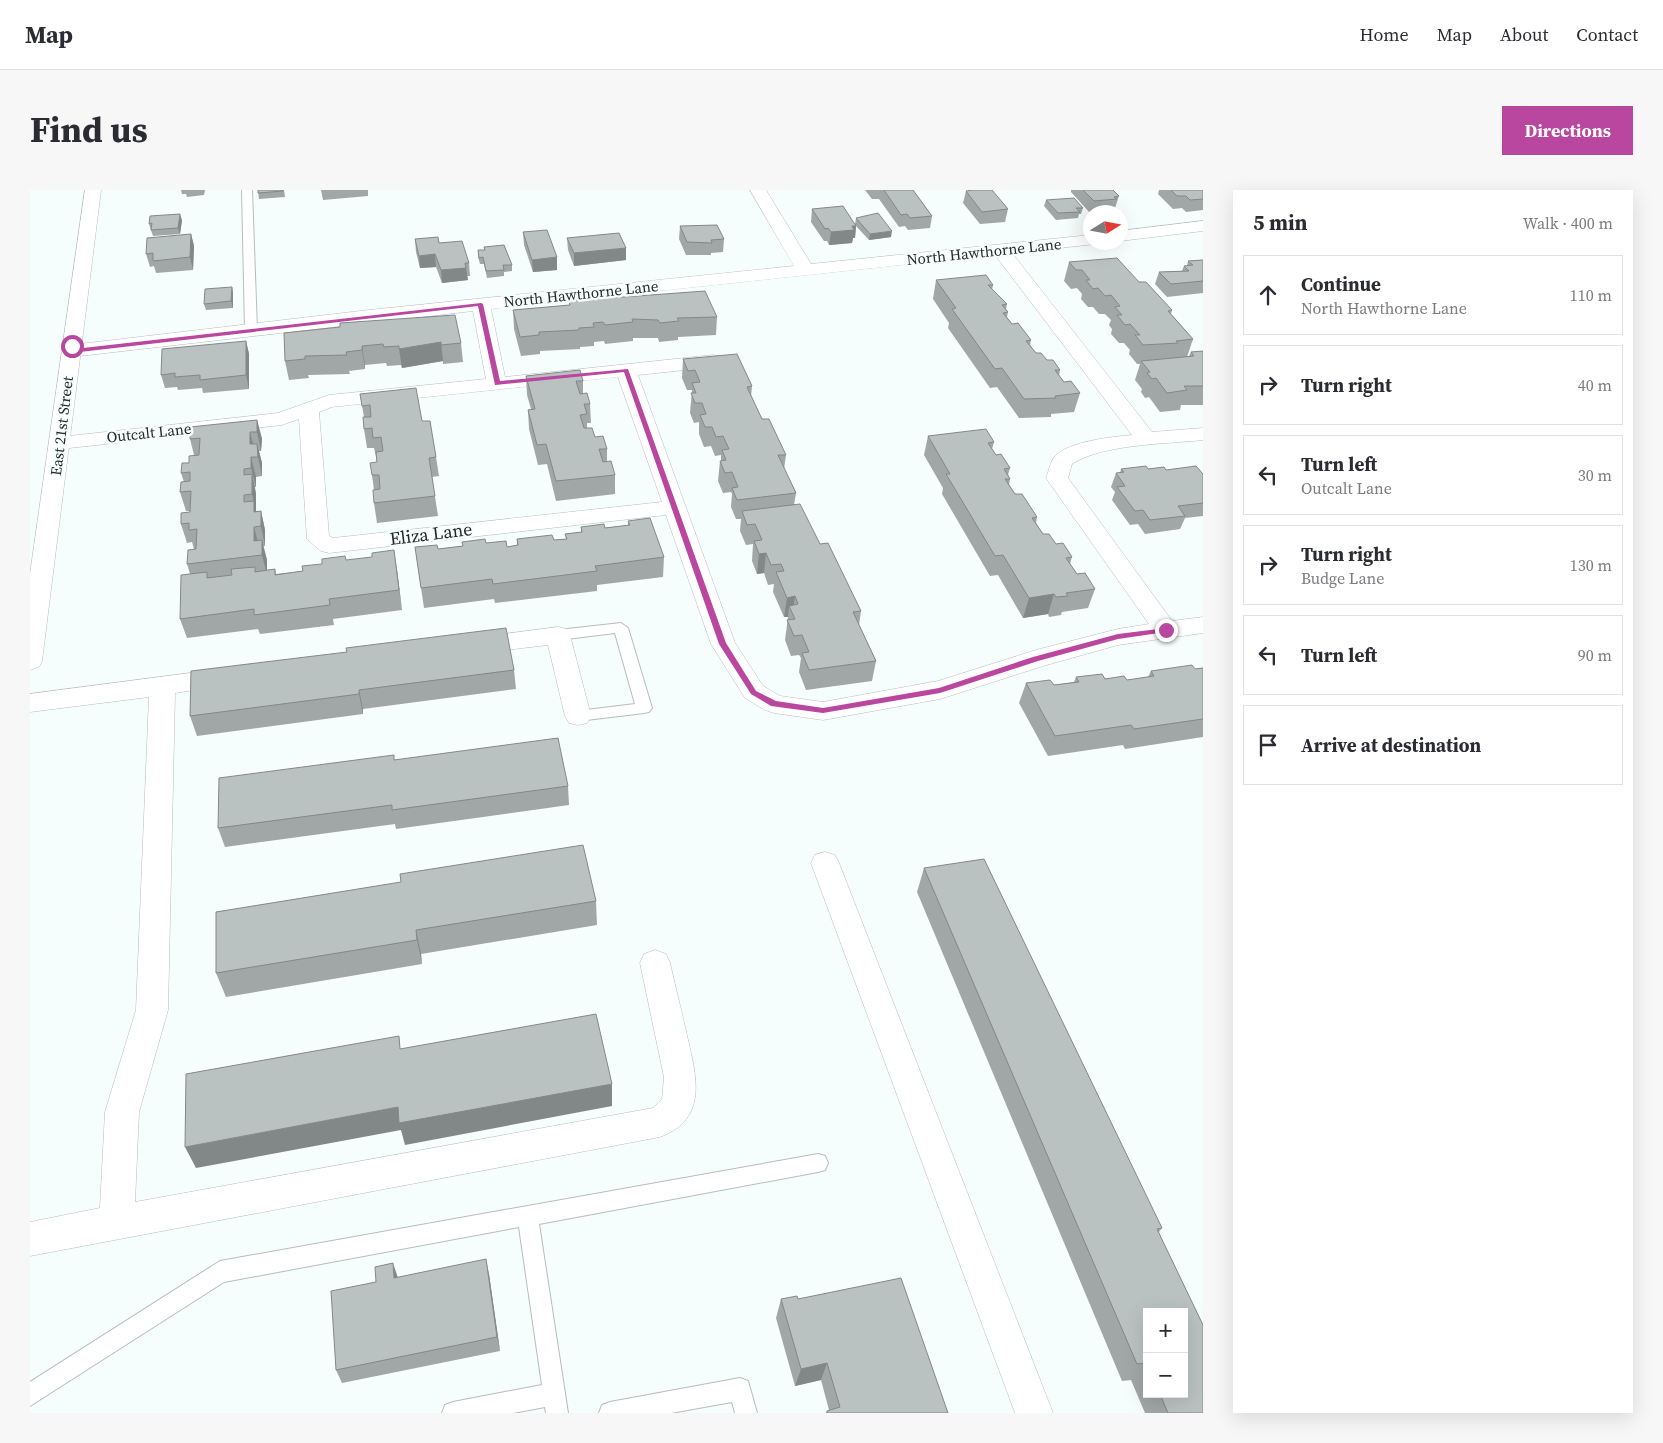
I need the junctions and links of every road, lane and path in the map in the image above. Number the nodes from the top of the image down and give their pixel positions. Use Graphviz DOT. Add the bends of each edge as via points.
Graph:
graph roads {
  1 [pos="93,190"];
  2 [pos="247,190"];
  3 [pos="758,190"];
  4 [pos="1203,226"];
  5 [pos="1128,235"];
  6 [pos="1083,241"];
  7 [pos="1001,251"];
  8 [pos="806,270"];
  9 [pos="481,304"];
  10 [pos="251,330"];
  11 [pos="71,351"];
  12 [pos="713,360"];
  13 [pos="626,370"];
  14 [pos="498,384"];
  15 [pos="309,409"];
  16 [pos="1203,434"];
  17 [pos="1147,440"];
  18 [pos="60,443"];
  19 [pos="674,506"];
  20 [pos="1203,625"];
  21 [pos="1166,630"];
  22 [pos="558,635"];
  23 [pos="449,649"];
  24 [pos="30,661"];
  25 [pos="251,674"];
  26 [pos="162,686"];
  27 [pos="30,704"];
  28 [pos="578,716"];
  29 [pos="825,863"];
  30 [pos="655,963"];
  31 [pos="818,1163"];
  32 [pos="528,1217"];
  33 [pos="117,1222"];
  34 [pos="30,1239"];
  35 [pos="30,1395"];
  36 [pos="556,1404"];
  37 [pos="453,1413"];
  38 [pos="610,1413"];
  39 [pos="746,1413"];
  40 [pos="1034,1413"];
  1 -- 11 [label="street, East 21st Street"];
  2 -- 10 [label="lane"];
  3 -- 8 [label="street"];
  4 -- 5 [label="street"];
  6 -- 7 [label="street, North Hawthorne Lane"];
  7 -- 8 [label="street, North Hawthorne Lane"];
  7 -- 17 [label="street"];
  8 -- 9 [label="street, North Hawthorne Lane"];
  9 -- 10 [label="street, North Hawthorne Lane"];
  9 -- 14 [label="street"];
  10 -- 11 [label="street, North Hawthorne Lane"];
  11 -- 18 [label="street, East 21st Street"];
  12 -- 13 [label="street, Outcalt Lane"];
  13 -- 14 [label="street, Outcalt Lane"];
  13 -- 19 [label="street"];
  14 -- 15 [label="street, Outcalt Lane" via="329,402"];
  15 -- 18 [label="street, Outcalt Lane" via="282,419"];
  15 -- 19 [label="street, Eliza Lane" via="318,539 329,546"];
  16 -- 17 [label="street"];
  17 -- 21 [label="street" via="1075,451 1062,461 1057,478"];
  18 -- 24 [label="street, East 21st Street"];
  19 -- 21 [label="street" via="723,644 754,692 774,704 823,711 940,690 1118,636"];
  20 -- 21 [label="street"];
  22 -- 23 [label="street"];
  22 -- 28 [label="street"];
  22 -- 28 [label="lane" via="621,628 644,708"];
  25 -- 26 [label="street"];
  26 -- 27 [label="street"];
  26 -- 33 [label="street" via="152,1010 122,1112"];
  29 -- 40 [label="street"];
  30 -- 33 [label="street" via="681,1093 678,1106 660,1122"];
  31 -- 32 [label="lane"];
  32 -- 35 [label="lane" via="220,1272"];
  32 -- 36 [label="lane"];
  33 -- 34 [label="street"];
  36 -- 37 [label="lane"];
  38 -- 39 [label="lane" via="740,1389"];
}
